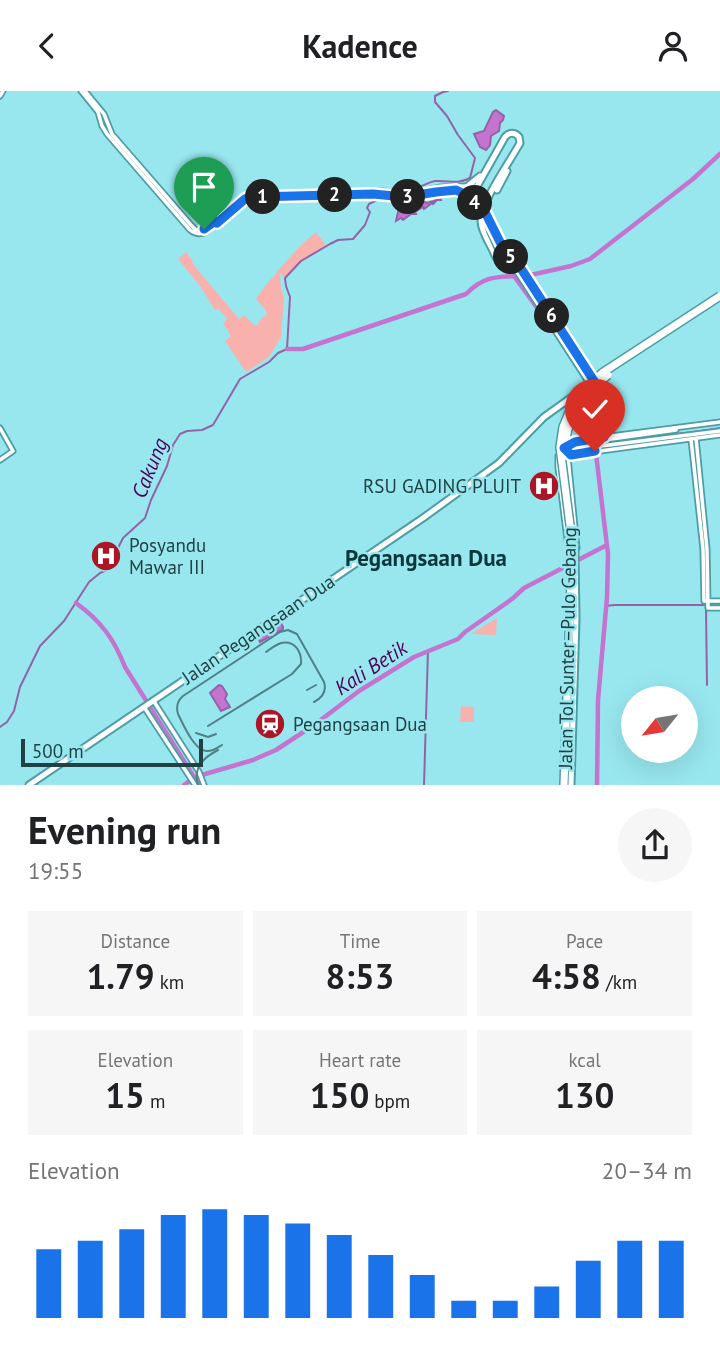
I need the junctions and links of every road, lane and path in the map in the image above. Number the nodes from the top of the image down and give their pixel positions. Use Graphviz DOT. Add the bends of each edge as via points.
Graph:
graph roads {
  1 [pos="4,91"];
  2 [pos="83,91"];
  3 [pos="0,96"];
  4 [pos="470,187"];
  5 [pos="385,193"];
  6 [pos="467,195"];
  7 [pos="485,214"];
  8 [pos="491,229"];
  9 [pos="513,260"];
  10 [pos="504,268"];
  11 [pos="524,274"];
  12 [pos="720,297"];
  13 [pos="591,384"];
  14 [pos="720,423"];
  15 [pos="0,428"];
  16 [pos="720,433"];
  17 [pos="693,437"];
  18 [pos="604,438"];
  19 [pos="639,438"];
  20 [pos="570,445"];
  21 [pos="564,448"];
  22 [pos="570,454"];
  23 [pos="0,460"];
  24 [pos="571,478"];
  25 [pos="560,479"];
  26 [pos="572,559"];
  27 [pos="720,601"];
  28 [pos="707,603"];
  29 [pos="720,608"];
  30 [pos="152,700"];
  31 [pos="144,706"];
  32 [pos="192,781"];
  33 [pos="29,785"];
  34 [pos="204,785"];
  35 [pos="566,785"];
  1 -- 3 [label="street"];
  2 -- 5 [label="street" via="107,134 196,233 203,233 249,197"];
  4 -- 5 [label="street"];
  4 -- 6 [label="main road" via="464,189"];
  4 -- 7 [label="main road"];
  4 -- 7 [label="main road" via="503,136 514,130 521,135 522,143"];
  5 -- 6 [label="street" via="405,197 451,190"];
  6 -- 7 [label="main road"];
  7 -- 8 [label="main road"];
  7 -- 8 [label="main road"];
  7 -- 9 [label="main road"];
  7 -- 10 [label="main road" via="483,229"];
  8 -- 26 [label="main road, bridge" via="499,250 588,379 596,400 597,439 566,448 561,455"];
  9 -- 10 [label="main road"];
  9 -- 11 [label="main road"];
  10 -- 11 [label="main road"];
  11 -- 13 [label="main road"];
  12 -- 13 [label="main road, Jalan Pegangsaan Dua"];
  12 -- 35 [label="highway, Jalan Tol Sunter–Pulo Gebang, bridge" via="596,378 576,398 564,422 560,451 571,559"];
  13 -- 18 [label="street" via="601,404"];
  13 -- 30 [label="main road, Jalan Pegangsaan Dua" via="544,417 499,463 423,518"];
  14 -- 19 [label="street"];
  15 -- 23 [label="street" via="13,451"];
  16 -- 17 [label="street"];
  17 -- 19 [label="street"];
  17 -- 28 [label="street"];
  18 -- 19 [label="street"];
  18 -- 20 [label="street, bridge"];
  18 -- 20 [label="street, bridge"];
  19 -- 22 [label="street"];
  20 -- 21 [label="street"];
  21 -- 22 [label="street"];
  21 -- 25 [label="street" via="558,457"];
  22 -- 24 [label="street"];
  24 -- 25 [label="street"];
  24 -- 26 [label="street" via="577,541"];
  25 -- 26 [label="street"];
  26 -- 35 [label="main road" via="576,636"];
  27 -- 28 [label="street"];
  28 -- 29 [label="street"];
  30 -- 31 [label="main road, Jalan Pegangsaan Dua"];
  30 -- 34 [label="street"];
  31 -- 32 [label="street"];
  31 -- 33 [label="main road, Jalan Pegangsaan Dua"];
}
